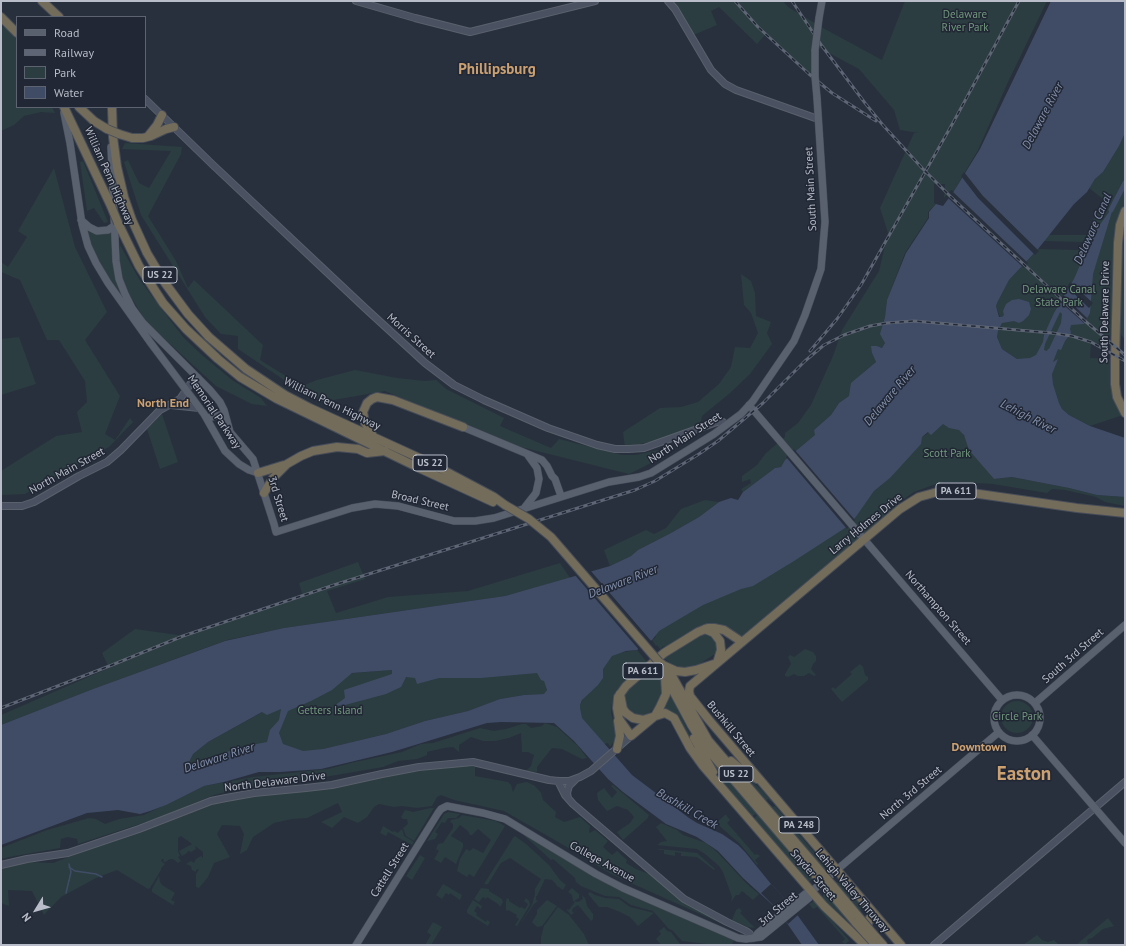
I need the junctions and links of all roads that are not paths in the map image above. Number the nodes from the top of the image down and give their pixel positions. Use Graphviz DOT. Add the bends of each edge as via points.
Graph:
graph roads {
  1 [pos="42,1"];
  2 [pos="356,1"];
  3 [pos="595,1"];
  4 [pos="668,1"];
  5 [pos="822,1"];
  6 [pos="58,16"];
  7 [pos="1,17"];
  8 [pos="16,32"];
  9 [pos="146,100"];
  10 [pos="63,108"];
  11 [pos="63,108"];
  12 [pos="80,108"];
  13 [pos="112,110"];
  14 [pos="162,115"];
  15 [pos="818,119"];
  16 [pos="174,127"];
  17 [pos="116,136"];
  18 [pos="147,137"];
  19 [pos="1125,211"];
  20 [pos="81,220"];
  21 [pos="116,224"];
  22 [pos="176,356"];
  23 [pos="167,363"];
  24 [pos="198,378"];
  25 [pos="187,390"];
  26 [pos="170,405"];
  27 [pos="750,405"];
  28 [pos="199,408"];
  29 [pos="1125,413"];
  30 [pos="226,414"];
  31 [pos="207,418"];
  32 [pos="726,425"];
  33 [pos="463,427"];
  34 [pos="374,437"];
  35 [pos="385,451"];
  36 [pos="526,453"];
  37 [pos="287,464"];
  38 [pos="258,473"];
  39 [pos="264,493"];
  40 [pos="559,497"];
  41 [pos="505,505"];
  42 [pos="1,506"];
  43 [pos="524,509"];
  44 [pos="1125,513"];
  45 [pos="276,532"];
  46 [pos="864,540"];
  47 [pos="609,604"];
  48 [pos="1125,626"];
  49 [pos="704,629"];
  50 [pos="742,642"];
  51 [pos="717,663"];
  52 [pos="662,664"];
  53 [pos="665,677"];
  54 [pos="689,690"];
  55 [pos="620,694"];
  56 [pos="1002,700"];
  57 [pos="1035,703"];
  58 [pos="683,710"];
  59 [pos="618,716"];
  60 [pos="655,716"];
  61 [pos="999,732"];
  62 [pos="1032,735"];
  63 [pos="631,736"];
  64 [pos="708,740"];
  65 [pos="615,750"];
  66 [pos="576,779"];
  67 [pos="760,780"];
  68 [pos="558,781"];
  69 [pos="1125,782"];
  70 [pos="725,790"];
  71 [pos="569,799"];
  72 [pos="443,808"];
  73 [pos="1095,808"];
  74 [pos="1125,843"];
  75 [pos="1,865"];
  76 [pos="837,870"];
  77 [pos="818,874"];
  78 [pos="812,892"];
  79 [pos="875,915"];
  80 [pos="753,938"];
  81 [pos="870,941"];
  82 [pos="356,945"];
  83 [pos="883,945"];
  84 [pos="901,945"];
  85 [pos="934,945"];
  1 -- 6 [label="highway"];
  2 -- 3 [label="street" via="470,32"];
  4 -- 15 [label="street" via="711,70 725,84"];
  5 -- 15 [label="main road, South Main Street, bridge" via="815,50"];
  7 -- 8 [label="highway"];
  9 -- 14 [label="street, Morris Street"];
  10 -- 21 [label="highway, William Penn Highway / US 22, bridge" via="111,206"];
  11 -- 20 [label="main road, Memorial Parkway"];
  12 -- 17 [label="highway, bridge"];
  13 -- 17 [label="highway, Memorial Parkway / US 22"];
  14 -- 16 [label="street, Morris Street"];
  14 -- 18 [label="highway"];
  15 -- 27 [label="main road, South Main Street" via="825,222 820,269 805,315 792,344"];
  16 -- 18 [label="highway"];
  16 -- 32 [label="street, Morris Street" via="365,308 426,363 454,384 548,428 615,449 639,449 717,422"];
  17 -- 18 [label="highway"];
  17 -- 21 [label="main road, Memorial Parkway" via="111,146"];
  17 -- 34 [label="highway, William Penn Highway / US 22" via="122,189 135,228 165,284 192,318 229,356 264,382 300,403"];
  19 -- 29 [label="highway, South Delaware Drive" via="1118,243 1115,359 1116,392"];
  20 -- 21 [label="main road" via="89,228 100,231 108,230"];
  20 -- 23 [label="main road, Memorial Parkway" via="88,246 99,270"];
  21 -- 22 [label="main road, Memorial Parkway" via="116,265 124,294 140,319"];
  21 -- 35 [label="highway, William Penn Highway / US 22" via="156,292 183,326 211,354 277,399"];
  22 -- 23 [label="main road"];
  22 -- 24 [label="main road, Memorial Parkway"];
  23 -- 25 [label="main road, Memorial Parkway"];
  24 -- 25 [label="street, North Main Street"];
  24 -- 30 [label="main road, Memorial Parkway" via="217,398"];
  25 -- 26 [label="street, North Main Street" via="182,398"];
  25 -- 28 [label="main road, Memorial Parkway"];
  26 -- 28 [label="street"];
  26 -- 42 [label="street, North Main Street" via="160,410 107,462 41,499 28,504"];
  27 -- 32 [label="main road, North Main Street"];
  27 -- 46 [label="main road, Northampton Street"];
  28 -- 31 [label="main road, Memorial Parkway"];
  30 -- 31 [label="main road"];
  30 -- 38 [label="main road, Memorial Parkway" via="230,432 252,457"];
  31 -- 38 [label="main road, Memorial Parkway" via="228,454 246,468"];
  32 -- 40 [label="main road, North Main Street" via="651,473"];
  33 -- 34 [label="highway" via="393,400 377,397 367,403 363,412 365,423"];
  33 -- 36 [label="main road"];
  34 -- 41 [label="highway, William Penn Highway / US 22" via="432,464"];
  35 -- 37 [label="highway" via="368,453 343,447 325,448 307,453"];
  35 -- 41 [label="highway, William Penn Highway / US 22" via="492,502"];
  36 -- 40 [label="main road" via="544,462 549,468 556,479"];
  36 -- 43 [label="main road" via="537,468 540,479 536,493"];
  37 -- 38 [label="highway"];
  37 -- 39 [label="highway" via="269,483"];
  38 -- 39 [label="main road, 3rd Street"];
  39 -- 45 [label="main road, 3rd Street"];
  40 -- 43 [label="main road, Broad Street"];
  41 -- 47 [label="highway, William Penn Highway / US 22, bridge" via="529,519 551,537"];
  43 -- 45 [label="main road, Broad Street" via="490,519 462,522 393,505 370,505 352,508"];
  44 -- 46 [label="highway, Larry Holmes Drive / PA 611" via="961,491 941,491 910,502"];
  46 -- 50 [label="highway, Larry Holmes Drive / PA 611"];
  46 -- 56 [label="main road, Northampton Street"];
  47 -- 52 [label="highway, Lehigh Valley Thruway / US 22, bridge"];
  48 -- 57 [label="main road, South 3rd Street"];
  49 -- 50 [label="highway" via="721,629"];
  49 -- 51 [label="highway" via="714,633 720,640 721,650"];
  49 -- 55 [label="highway, PA 611" via="668,650"];
  50 -- 51 [label="highway, Larry Holmes Drive / PA 248"];
  51 -- 52 [label="highway" via="685,672 676,671"];
  51 -- 54 [label="highway, Larry Holmes Drive / PA 248" via="693,683"];
  52 -- 53 [label="highway, Lehigh Valley Thruway / US 22"];
  52 -- 64 [label="highway, Lehigh Valley Thruway / US 22" via="672,676"];
  53 -- 58 [label="highway, Lehigh Valley Thruway / US 22"];
  53 -- 60 [label="highway" via="665,697"];
  54 -- 67 [label="highway, Bushkill Street / PA 248" via="690,696 702,712"];
  55 -- 59 [label="highway, PA 611"];
  55 -- 60 [label="highway, Snyder Street" via="622,707 630,717 640,720"];
  56 -- 57 [label="main road" via="1018,694"];
  56 -- 61 [label="main road" via="994,714"];
  57 -- 62 [label="main road" via="1040,719"];
  58 -- 70 [label="highway" via="696,741"];
  58 -- 77 [label="highway, Lehigh Valley Thruway / US 22" via="708,750"];
  59 -- 63 [label="highway"];
  59 -- 65 [label="highway, PA 611" via="620,736"];
  60 -- 63 [label="highway"];
  60 -- 70 [label="highway, Snyder Street" via="665,713 674,718 696,757"];
  61 -- 62 [label="main road" via="1004,737 1015,740"];
  61 -- 76 [label="main road, North 3rd Street"];
  62 -- 73 [label="main road"];
  63 -- 65 [label="street"];
  64 -- 67 [label="highway" via="739,768"];
  64 -- 77 [label="highway, Lehigh Valley Thruway / US 22"];
  65 -- 66 [label="street" via="584,776"];
  66 -- 68 [label="street, North Delaware Drive"];
  66 -- 71 [label="street" via="568,790"];
  67 -- 76 [label="highway, Bushkill Street / PA 248"];
  68 -- 71 [label="street"];
  68 -- 75 [label="street, North Delaware Drive" via="473,762 419,768 332,785 254,793 211,801 68,853"];
  69 -- 73 [label="street"];
  70 -- 78 [label="highway, Snyder Street"];
  71 -- 80 [label="street" via="684,899 748,931"];
  72 -- 80 [label="main road, College Avenue" via="455,807 505,819 623,888 738,938"];
  72 -- 82 [label="main road, Cattell Street"];
  73 -- 74 [label="main road"];
  73 -- 85 [label="street"];
  76 -- 78 [label="main road, 3rd Street"];
  76 -- 79 [label="highway, Bushkill Street / PA 248"];
  77 -- 81 [label="highway, Lehigh Valley Thruway / US 22, bridge" via="857,919"];
  78 -- 80 [label="main road, 3rd Street" via="805,894 761,937"];
  78 -- 81 [label="highway, Snyder Street" via="836,918"];
  79 -- 81 [label="highway" via="870,918 863,936"];
  79 -- 84 [label="highway, Bushkill Street / PA 248"];
  81 -- 83 [label="highway, Lehigh Valley Thruway / US 22"];
}
